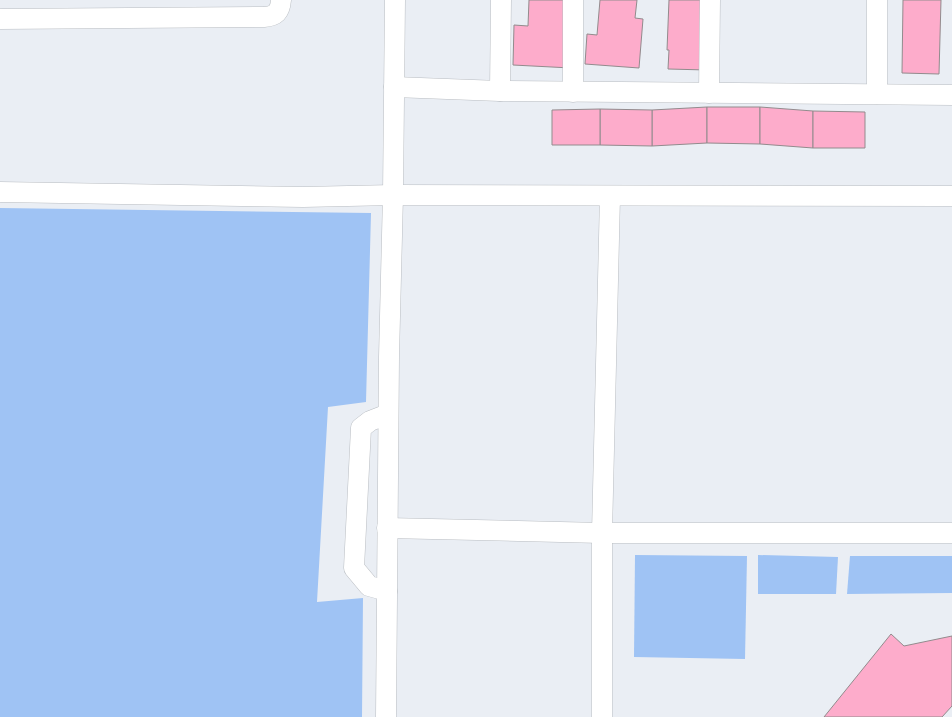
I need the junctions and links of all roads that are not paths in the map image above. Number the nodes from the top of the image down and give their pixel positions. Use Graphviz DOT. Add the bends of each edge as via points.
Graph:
graph roads {
  1 [pos="281,0"];
  2 [pos="395,0"];
  3 [pos="501,0"];
  4 [pos="573,0"];
  5 [pos="710,0"];
  6 [pos="877,0"];
  7 [pos="0,19"];
  8 [pos="394,87"];
  9 [pos="500,91"];
  10 [pos="573,92"];
  11 [pos="709,93"];
  12 [pos="877,94"];
  13 [pos="952,95"];
  14 [pos="0,192"];
  15 [pos="392,195"];
  16 [pos="610,196"];
  17 [pos="952,196"];
  18 [pos="388,414"];
  19 [pos="387,528"];
  20 [pos="602,532"];
  21 [pos="952,533"];
  22 [pos="387,591"];
  23 [pos="386,717"];
  24 [pos="602,717"];
  1 -- 7 [label="street" via="278,13 264,17"];
  2 -- 8 [label="street"];
  3 -- 9 [label="street"];
  4 -- 10 [label="street"];
  5 -- 11 [label="street"];
  6 -- 12 [label="street"];
  8 -- 9 [label="street"];
  8 -- 15 [label="street"];
  9 -- 10 [label="street"];
  10 -- 11 [label="street"];
  11 -- 12 [label="street"];
  12 -- 13 [label="street"];
  14 -- 15 [label="street" via="303,198"];
  15 -- 16 [label="street"];
  15 -- 18 [label="street"];
  16 -- 17 [label="street"];
  16 -- 20 [label="street"];
  18 -- 19 [label="street"];
  18 -- 22 [label="street" via="370,421 361,428 354,568 369,586"];
  19 -- 20 [label="street"];
  19 -- 22 [label="street"];
  20 -- 21 [label="street"];
  20 -- 24 [label="street"];
  22 -- 23 [label="street"];
}
